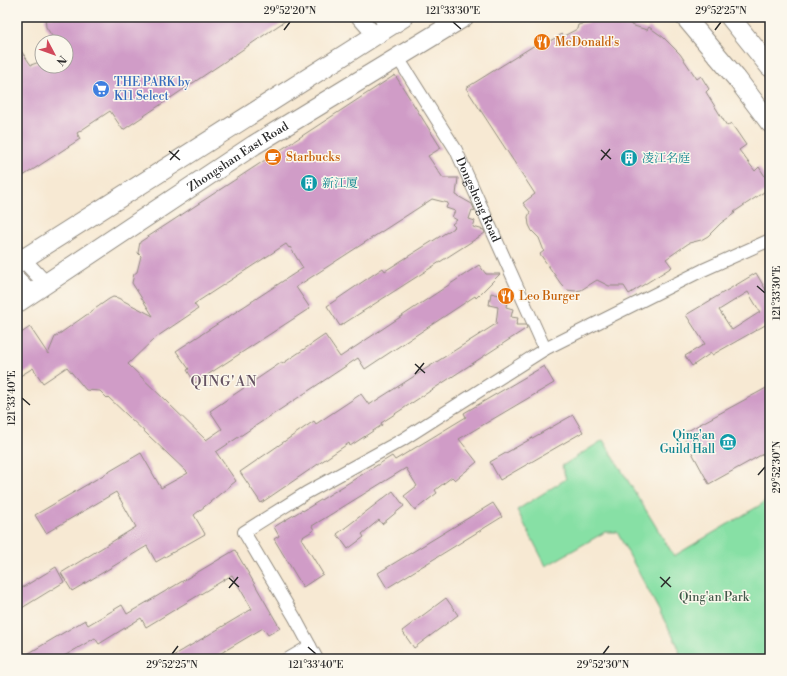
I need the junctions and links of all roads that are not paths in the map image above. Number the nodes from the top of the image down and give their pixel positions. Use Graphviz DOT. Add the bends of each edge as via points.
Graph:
graph roads {
  1 [pos="359,17"];
  2 [pos="464,17"];
  3 [pos="685,17"];
  4 [pos="730,17"];
  5 [pos="387,24"];
  6 [pos="398,58"];
  7 [pos="770,67"];
  8 [pos="770,123"];
  9 [pos="770,240"];
  10 [pos="19,258"];
  11 [pos="17,278"];
  12 [pos="31,294"];
  13 [pos="545,349"];
  14 [pos="310,646"];
  15 [pos="288,659"];
  16 [pos="317,659"];
  1 -- 5 [label="street"];
  2 -- 6 [label="main road, Zhongshan East Road"];
  3 -- 8 [label="main road"];
  4 -- 7 [label="main road"];
  5 -- 10 [label="main road"];
  6 -- 12 [label="main road, Zhongshan East Road" via="254,145"];
  6 -- 13 [label="street, Dongsheng Road" via="456,150"];
  9 -- 13 [label="street" via="703,270"];
  10 -- 12 [label="street"];
  11 -- 12 [label="street"];
  13 -- 14 [label="street" via="402,440 306,493 244,532"];
  14 -- 15 [label="street"];
  14 -- 16 [label="street"];
}
